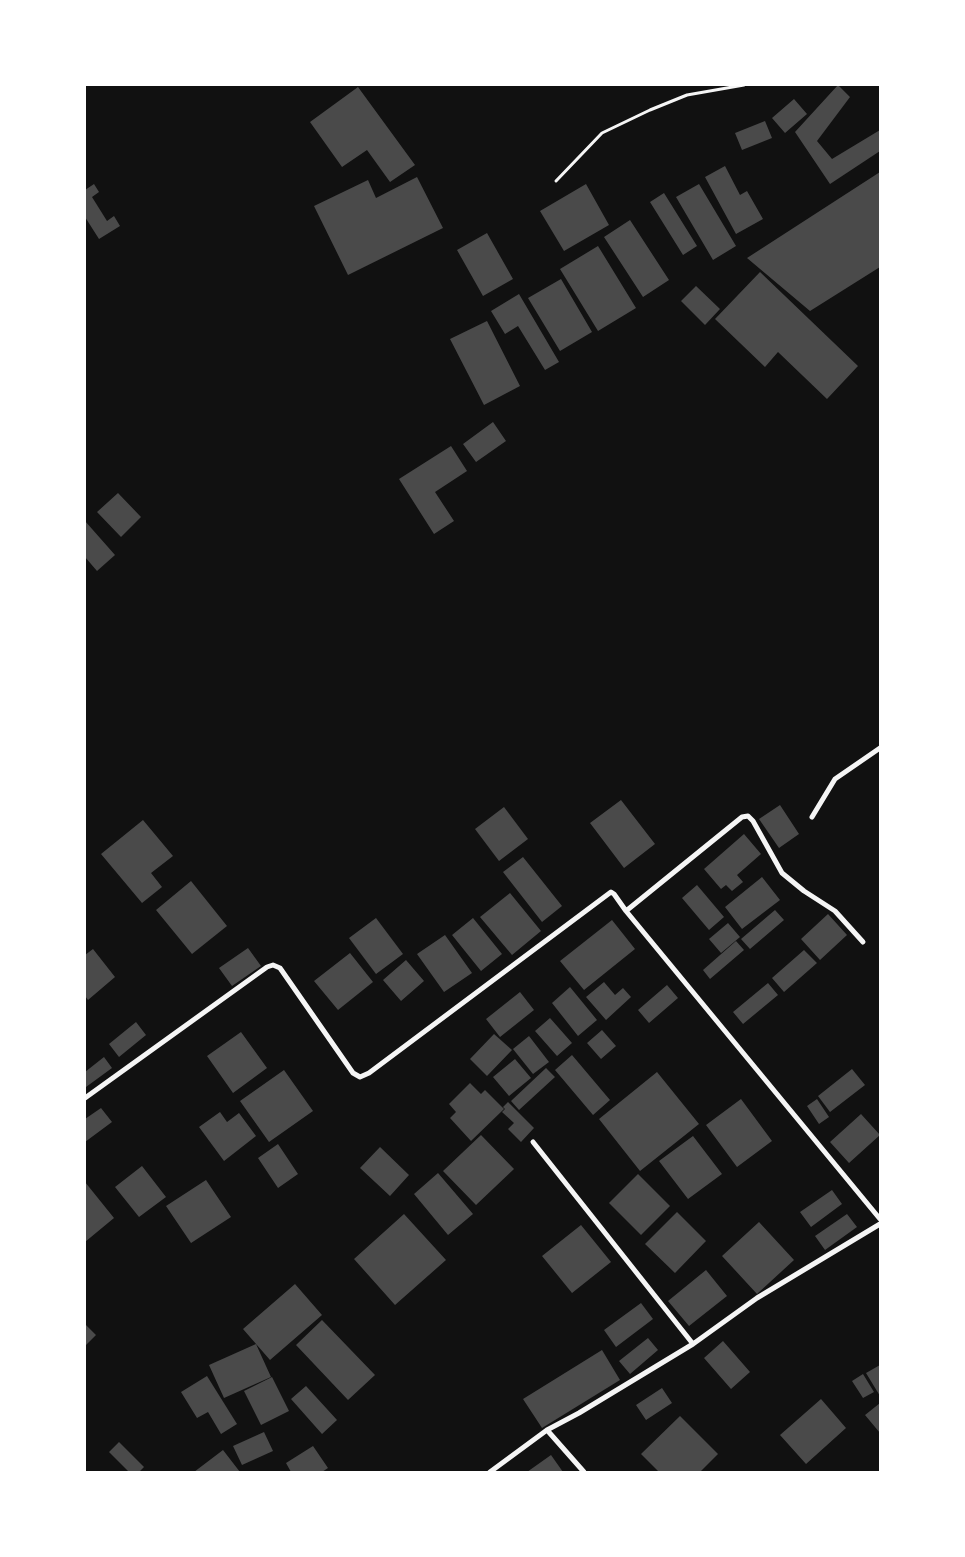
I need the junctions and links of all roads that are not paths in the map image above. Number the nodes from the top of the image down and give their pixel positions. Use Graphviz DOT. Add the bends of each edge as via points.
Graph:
graph roads {
  1 [pos="880,748"];
  2 [pos="812,817"];
  3 [pos="626,911"];
  4 [pos="862,942"];
  5 [pos="85,1098"];
  6 [pos="533,1142"];
  7 [pos="880,1219"];
  8 [pos="880,1224"];
  9 [pos="692,1344"];
  10 [pos="547,1430"];
  11 [pos="490,1472"];
  12 [pos="584,1472"];
  1 -- 2 [label="street" via="835,780"];
  3 -- 4 [label="street" via="742,817 748,816 782,873 835,911"];
  3 -- 5 [label="street" via="611,892 360,1077 353,1073 280,968 273,965"];
  3 -- 7 [label="street"];
  6 -- 9 [label="street"];
  8 -- 9 [label="street" via="757,1298"];
  9 -- 10 [label="street"];
  10 -- 11 [label="street"];
  10 -- 12 [label="street"];
}
